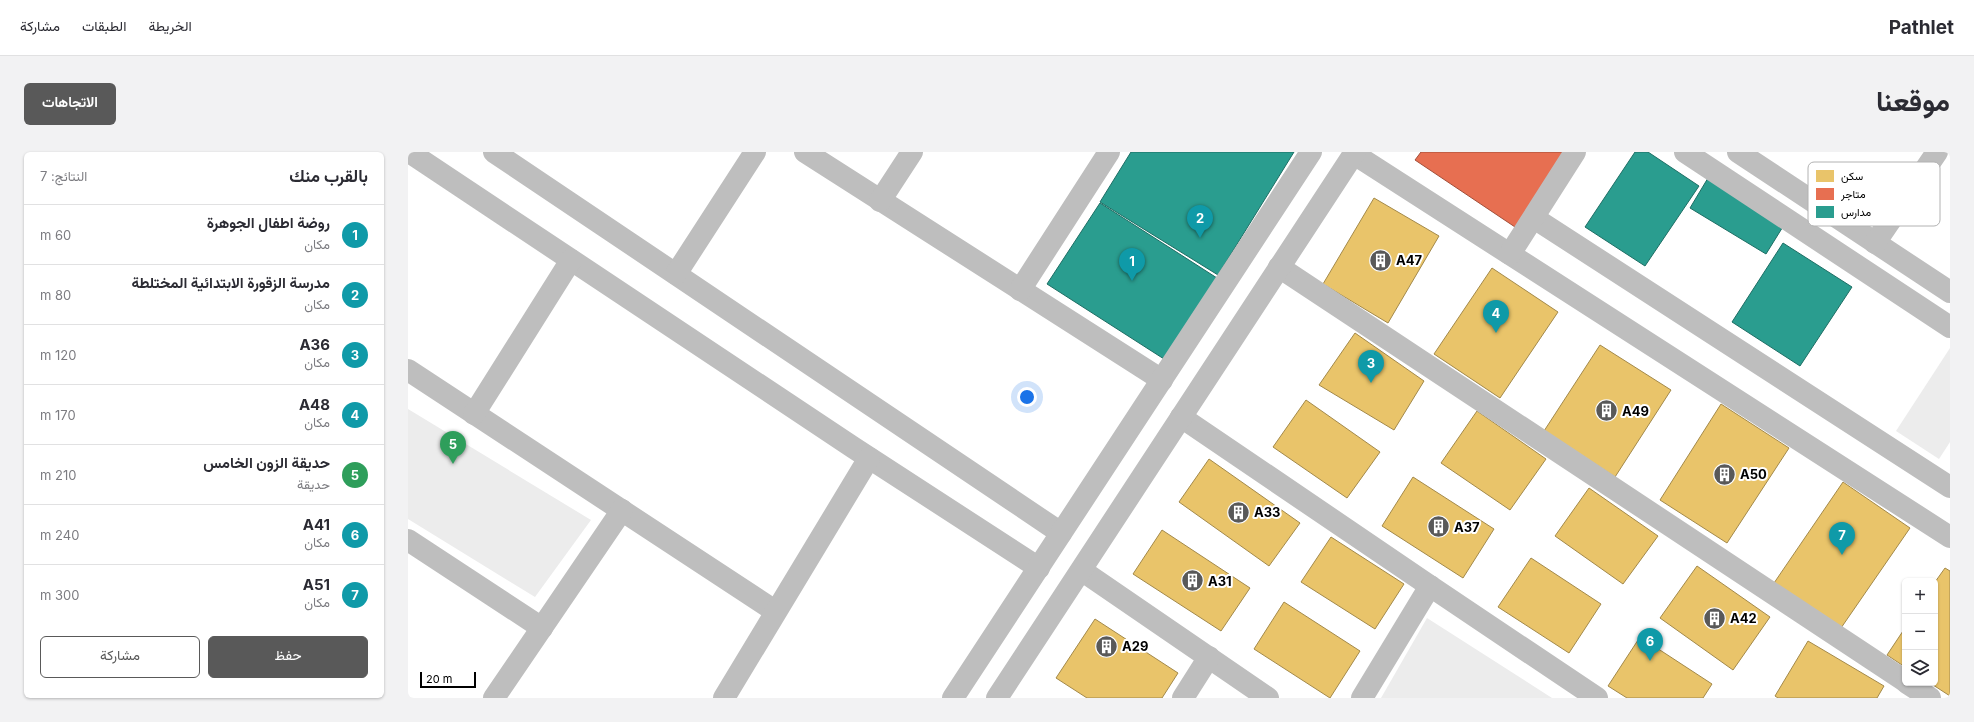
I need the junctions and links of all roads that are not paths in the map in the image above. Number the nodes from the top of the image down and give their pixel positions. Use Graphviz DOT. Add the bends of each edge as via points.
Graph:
graph roads {
  1 [pos="408,152"];
  2 [pos="494,152"];
  3 [pos="755,152"];
  4 [pos="805,152"];
  5 [pos="912,152"];
  6 [pos="1109,152"];
  7 [pos="1311,152"];
  8 [pos="1575,152"];
  9 [pos="1686,152"];
  10 [pos="1738,152"];
  11 [pos="1937,152"];
  12 [pos="1354,153"];
  13 [pos="1930,162"];
  14 [pos="1808,198"];
  15 [pos="880,201"];
  16 [pos="1534,218"];
  17 [pos="1849,226"];
  18 [pos="1887,226"];
  19 [pos="1875,243"];
  20 [pos="1510,254"];
  21 [pos="571,260"];
  22 [pos="1279,267"];
  23 [pos="676,274"];
  24 [pos="1020,290"];
  25 [pos="1950,292"];
  26 [pos="1950,327"];
  27 [pos="408,370"];
  28 [pos="1162,380"];
  29 [pos="474,414"];
  30 [pos="1181,417"];
  31 [pos="869,458"];
  32 [pos="1950,487"];
  33 [pos="622,510"];
  34 [pos="1062,533"];
  35 [pos="1950,537"];
  36 [pos="408,540"];
  37 [pos="1039,568"];
  38 [pos="1084,572"];
  39 [pos="1430,586"];
  40 [pos="776,611"];
  41 [pos="542,628"];
  42 [pos="1209,657"];
  43 [pos="1902,679"];
  44 [pos="1912,686"];
  45 [pos="494,698"];
  46 [pos="724,698"];
  47 [pos="954,698"];
  48 [pos="996,698"];
  49 [pos="1182,698"];
  50 [pos="1268,698"];
  51 [pos="1362,698"];
  52 [pos="1597,698"];
  53 [pos="1930,698"];
  1 -- 21 [label="street"];
  2 -- 23 [label="street"];
  3 -- 23 [label="street"];
  4 -- 15 [label="street"];
  5 -- 15 [label="street"];
  6 -- 24 [label="street"];
  7 -- 28 [label="street"];
  8 -- 16 [label="street"];
  9 -- 26 [label="street"];
  10 -- 14 [label="street"];
  11 -- 13 [label="street"];
  12 -- 20 [label="street"];
  12 -- 22 [label="street"];
  15 -- 24 [label="street"];
  16 -- 20 [label="street"];
  16 -- 32 [label="street"];
  17 -- 19 [label="street"];
  18 -- 19 [label="street"];
  19 -- 25 [label="street"];
  20 -- 35 [label="street"];
  21 -- 29 [label="street"];
  21 -- 31 [label="street"];
  22 -- 30 [label="street"];
  22 -- 43 [label="street"];
  23 -- 34 [label="street"];
  24 -- 28 [label="street"];
  27 -- 29 [label="street"];
  28 -- 34 [label="street"];
  29 -- 33 [label="street"];
  30 -- 39 [label="street"];
  30 -- 48 [label="street"];
  31 -- 37 [label="street"];
  31 -- 40 [label="street"];
  33 -- 40 [label="street"];
  33 -- 41 [label="street"];
  34 -- 37 [label="street"];
  36 -- 41 [label="street"];
  37 -- 47 [label="street"];
  38 -- 42 [label="street"];
  39 -- 51 [label="street"];
  39 -- 52 [label="street"];
  40 -- 46 [label="street"];
  41 -- 45 [label="street"];
  42 -- 49 [label="street"];
  42 -- 50 [label="street"];
  44 -- 53 [label="street"];
}
